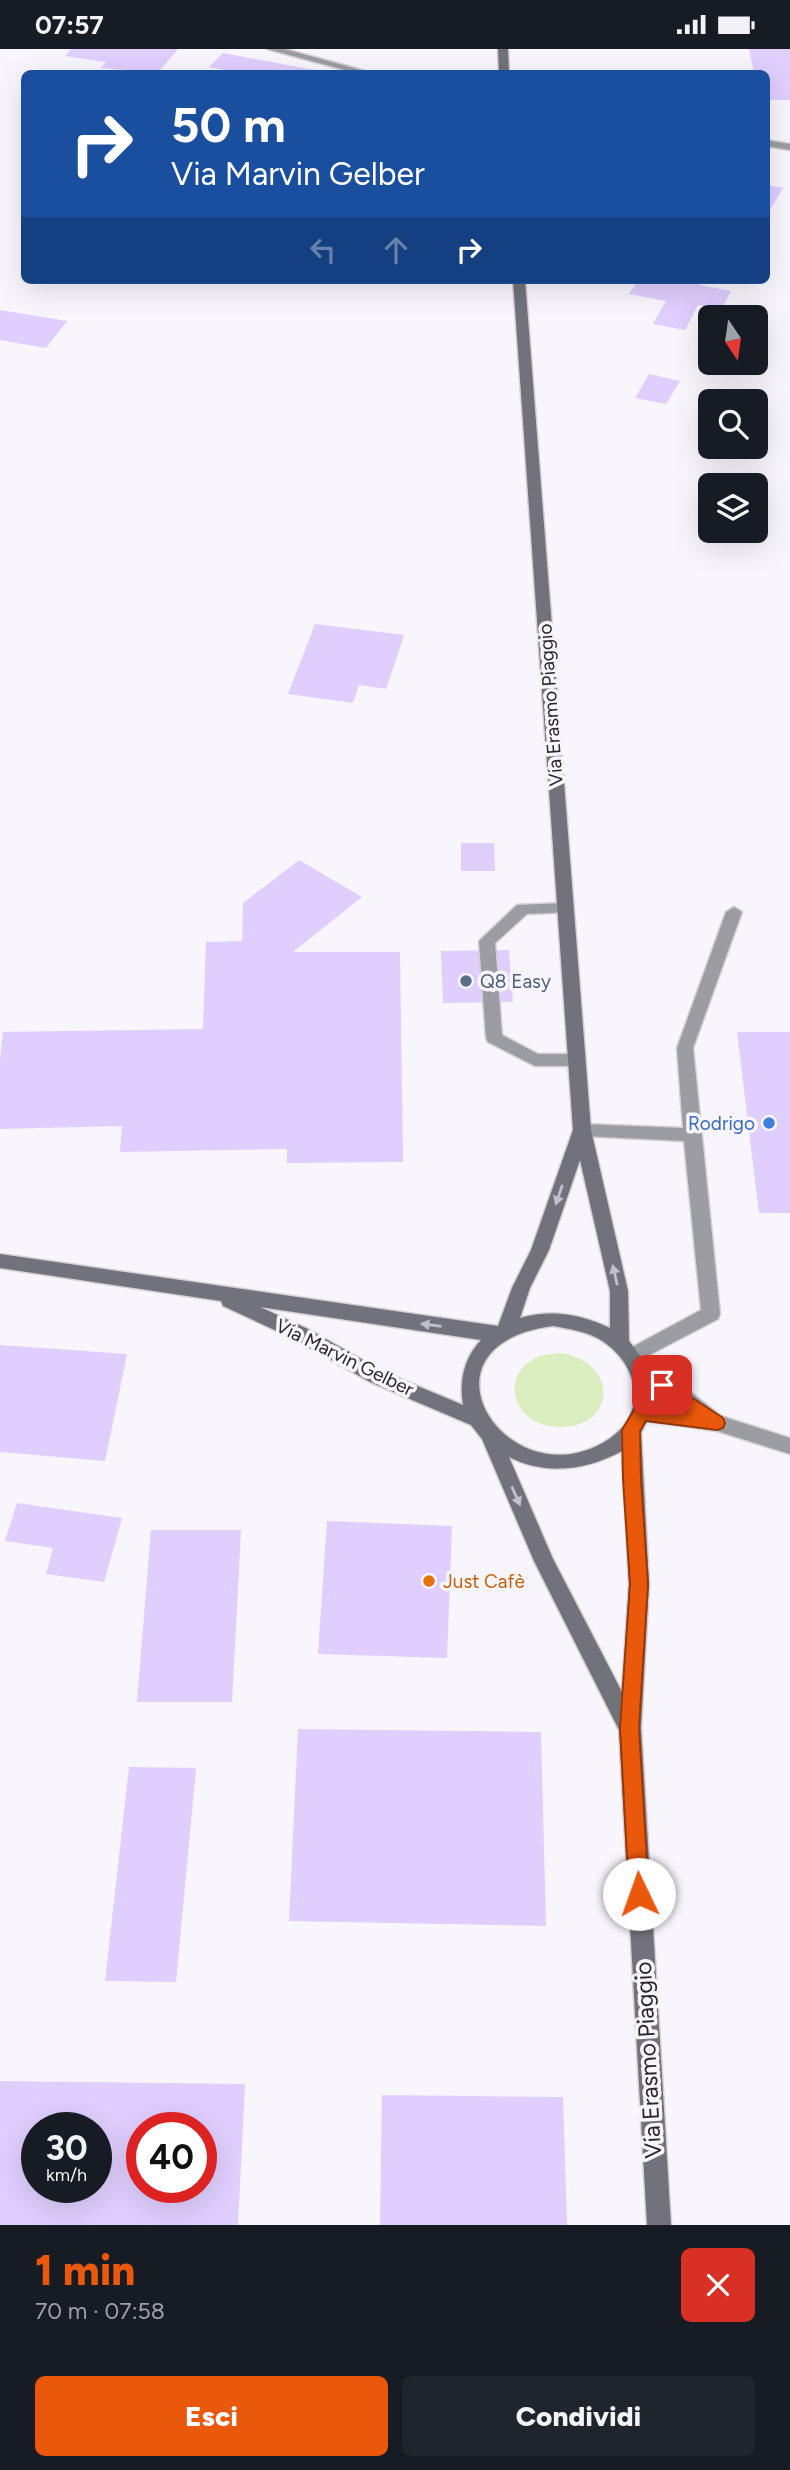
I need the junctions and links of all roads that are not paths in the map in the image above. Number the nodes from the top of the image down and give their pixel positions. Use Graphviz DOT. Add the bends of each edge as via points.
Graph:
graph roads {
  1 [pos="272,49"];
  2 [pos="503,49"];
  3 [pos="355,70"];
  4 [pos="505,70"];
  5 [pos="770,144"];
  6 [pos="790,147"];
  7 [pos="519,284"];
  8 [pos="565,908"];
  9 [pos="734,912"];
  10 [pos="576,1060"];
  11 [pos="582,1130"];
  12 [pos="692,1135"];
  13 [pos="0,1261"];
  14 [pos="211,1293"];
  15 [pos="503,1333"];
  16 [pos="631,1358"];
  17 [pos="636,1422"];
  18 [pos="717,1423"];
  19 [pos="484,1427"];
  20 [pos="790,1446"];
  21 [pos="630,1728"];
  22 [pos="659,2225"];
  1 -- 3 [label="street"];
  2 -- 4 [label="street"];
  5 -- 6 [label="street"];
  7 -- 8 [label="street, Via Erasmo Piaggio"];
  8 -- 10 [label="street, Via Erasmo Piaggio"];
  8 -- 10 [label="street" via="523,909 487,941 494,1038 535,1060"];
  9 -- 12 [label="street" via="685,1048"];
  10 -- 11 [label="street, Via Erasmo Piaggio"];
  11 -- 12 [label="street"];
  11 -- 15 [label="street, Via Erasmo Piaggio, one-way" via="540,1250"];
  16 -- 11 [label="street, Via Erasmo Piaggio, one-way"];
  12 -- 16 [label="street" via="711,1314"];
  13 -- 14 [label="street, Via Marvin Gelber"];
  15 -- 14 [label="street, Via Marvin Gelber, one-way"];
  14 -- 19 [label="street, Via Marvin Gelber"];
  15 -- 16 [label="street" via="528,1322 578,1322 601,1330"];
  15 -- 19 [label="street" via="486,1346 470,1374 469,1390"];
  16 -- 17 [label="street" via="645,1387"];
  16 -- 18 [label="street"];
  17 -- 18 [label="street"];
  17 -- 19 [label="street" via="616,1445 574,1460 527,1456"];
  17 -- 21 [label="street, Via Erasmo Piaggio" via="632,1479 639,1584"];
  18 -- 20 [label="street"];
  19 -- 21 [label="street, Via Erasmo Piaggio, one-way" via="544,1561"];
  21 -- 22 [label="street, Via Erasmo Piaggio"];
}
